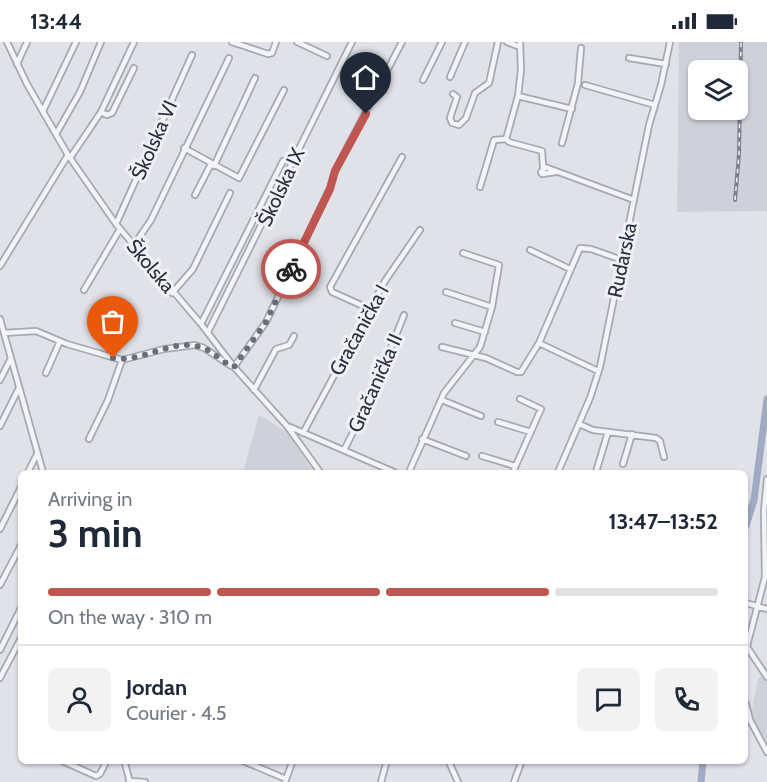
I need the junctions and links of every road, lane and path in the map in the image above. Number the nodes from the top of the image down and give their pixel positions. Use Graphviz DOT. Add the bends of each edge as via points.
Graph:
graph roads {
  1 [pos="7,42"];
  2 [pos="27,42"];
  3 [pos="76,42"];
  4 [pos="101,42"];
  5 [pos="134,42"];
  6 [pos="232,42"];
  7 [pos="276,42"];
  8 [pos="297,42"];
  9 [pos="352,42"];
  10 [pos="402,42"];
  11 [pos="442,42"];
  12 [pos="465,42"];
  13 [pos="498,42"];
  14 [pos="507,42"];
  15 [pos="670,42"];
  16 [pos="520,45"];
  17 [pos="581,48"];
  18 [pos="192,55"];
  19 [pos="327,56"];
  20 [pos="229,58"];
  21 [pos="629,58"];
  22 [pos="17,64"];
  23 [pos="666,64"];
  24 [pos="134,68"];
  25 [pos="450,77"];
  26 [pos="255,78"];
  27 [pos="423,80"];
  28 [pos="585,85"];
  29 [pos="284,90"];
  30 [pos="453,94"];
  31 [pos="518,96"];
  32 [pos="655,105"];
  33 [pos="572,109"];
  34 [pos="43,111"];
  35 [pos="101,112"];
  36 [pos="56,134"];
  37 [pos="506,139"];
  38 [pos="562,143"];
  39 [pos="184,148"];
  40 [pos="69,157"];
  41 [pos="402,157"];
  42 [pos="283,161"];
  43 [pos="212,165"];
  44 [pos="480,187"];
  45 [pos="230,193"];
  46 [pos="195,195"];
  47 [pos="634,200"];
  48 [pos="116,224"];
  49 [pos="120,229"];
  50 [pos="420,230"];
  51 [pos="134,245"];
  52 [pos="530,250"];
  53 [pos="463,253"];
  54 [pos="622,260"];
  55 [pos="0,266"];
  56 [pos="570,269"];
  57 [pos="84,290"];
  58 [pos="446,292"];
  59 [pos="172,293"];
  60 [pos="492,307"];
  61 [pos="370,309"];
  62 [pos="404,315"];
  63 [pos="0,319"];
  64 [pos="455,323"];
  65 [pos="201,324"];
  66 [pos="208,332"];
  67 [pos="485,332"];
  68 [pos="4,333"];
  69 [pos="294,336"];
  70 [pos="60,341"];
  71 [pos="539,343"];
  72 [pos="442,346"];
  73 [pos="474,356"];
  74 [pos="11,358"];
  75 [pos="122,360"];
  76 [pos="234,367"];
  77 [pos="598,371"];
  78 [pos="46,373"];
  79 [pos="0,380"];
  80 [pos="19,388"];
  81 [pos="254,390"];
  82 [pos="520,399"];
  83 [pos="442,400"];
  84 [pos="481,416"];
  85 [pos="498,422"];
  86 [pos="579,424"];
  87 [pos="0,426"];
  88 [pos="287,426"];
  89 [pos="531,432"];
  90 [pos="608,432"];
  91 [pos="303,433"];
  92 [pos="632,434"];
  93 [pos="422,439"];
  94 [pos="89,440"];
  95 [pos="344,450"];
  96 [pos="38,454"];
  97 [pos="466,456"];
  98 [pos="482,456"];
  99 [pos="664,457"];
  100 [pos="623,464"];
  101 [pos="515,466"];
  102 [pos="29,470"];
  103 [pos="42,470"];
  104 [pos="319,470"];
  105 [pos="389,470"];
  106 [pos="410,470"];
  107 [pos="514,470"];
  108 [pos="559,470"];
  109 [pos="597,470"];
  110 [pos="767,479"];
  111 [pos="18,493"];
  112 [pos="0,529"];
  113 [pos="18,551"];
  114 [pos="0,585"];
  115 [pos="748,604"];
  116 [pos="758,608"];
  117 [pos="767,609"];
  118 [pos="18,614"];
  119 [pos="748,641"];
  120 [pos="18,644"];
  121 [pos="0,650"];
  122 [pos="748,652"];
  123 [pos="767,677"];
  124 [pos="0,678"];
  125 [pos="748,712"];
  126 [pos="767,752"];
  127 [pos="69,764"];
  128 [pos="105,764"];
  129 [pos="125,764"];
  130 [pos="250,764"];
  131 [pos="291,764"];
  132 [pos="386,764"];
  133 [pos="450,764"];
  134 [pos="521,764"];
  135 [pos="285,780"];
  136 [pos="129,781"];
  137 [pos="145,782"];
  138 [pos="381,782"];
  139 [pos="458,782"];
  140 [pos="514,782"];
  1 -- 22 [label="street, Školska"];
  2 -- 22 [label="street"];
  3 -- 34 [label="street"];
  4 -- 36 [label="street" via="80,92"];
  5 -- 35 [label="street"];
  6 -- 7 [label="street" via="268,54"];
  8 -- 19 [label="street"];
  9 -- 66 [label="street, Školska IX"];
  10 -- 76 [label="street" via="335,171 266,322"];
  11 -- 27 [label="street"];
  12 -- 25 [label="street"];
  13 -- 30 [label="street" via="489,82 475,93 466,118 459,125 450,118 457,101"];
  14 -- 16 [label="street"];
  15 -- 23 [label="street, Rudarska"];
  16 -- 31 [label="street"];
  17 -- 33 [label="street"];
  18 -- 48 [label="street, Školska VI"];
  20 -- 39 [label="street"];
  21 -- 23 [label="street"];
  22 -- 34 [label="street, Školska"];
  23 -- 32 [label="street, Rudarska"];
  24 -- 35 [label="street" via="112,113"];
  26 -- 43 [label="street"];
  28 -- 32 [label="street"];
  29 -- 43 [label="street" via="242,176 237,179"];
  31 -- 33 [label="street"];
  31 -- 37 [label="street"];
  32 -- 47 [label="street, Rudarska"];
  33 -- 38 [label="street"];
  34 -- 36 [label="street, Školska"];
  35 -- 40 [label="street"];
  36 -- 40 [label="street, Školska"];
  37 -- 44 [label="street" via="494,140"];
  37 -- 47 [label="street" via="542,151 543,167"];
  39 -- 43 [label="street"];
  39 -- 51 [label="street" via="151,220"];
  40 -- 48 [label="street, Školska"];
  40 -- 55 [label="street"];
  41 -- 61 [label="street" via="330,287 332,292"];
  42 -- 65 [label="street"];
  43 -- 46 [label="street"];
  45 -- 59 [label="street" via="193,269"];
  47 -- 54 [label="street, Rudarska"];
  48 -- 49 [label="street, Školska"];
  49 -- 51 [label="street, Školska"];
  49 -- 57 [label="street"];
  50 -- 61 [label="street, Gračanička I"];
  51 -- 59 [label="street, Školska"];
  52 -- 56 [label="street"];
  53 -- 60 [label="street" via="500,267"];
  54 -- 56 [label="street" via="580,249"];
  54 -- 77 [label="street, Rudarska"];
  56 -- 71 [label="street"];
  58 -- 60 [label="street"];
  59 -- 65 [label="street, Školska"];
  60 -- 67 [label="street"];
  61 -- 91 [label="street, Gračanička I"];
  62 -- 95 [label="street, Gračanička II" via="374,391"];
  63 -- 68 [label="street"];
  64 -- 67 [label="street"];
  65 -- 66 [label="street, Školska"];
  66 -- 76 [label="street, Školska"];
  67 -- 73 [label="street"];
  68 -- 70 [label="street" via="36,331"];
  68 -- 74 [label="street"];
  69 -- 81 [label="street" via="289,345 276,349"];
  70 -- 75 [label="street"];
  70 -- 78 [label="street"];
  71 -- 73 [label="street" via="521,372"];
  71 -- 77 [label="street"];
  72 -- 73 [label="street"];
  73 -- 83 [label="street"];
  74 -- 79 [label="street"];
  74 -- 80 [label="street"];
  75 -- 76 [label="street" via="195,345"];
  75 -- 94 [label="street"];
  76 -- 81 [label="street, Školska"];
  77 -- 86 [label="street, Rudarska"];
  80 -- 87 [label="street"];
  80 -- 96 [label="street"];
  81 -- 88 [label="street, Školska"];
  82 -- 89 [label="street" via="540,407"];
  83 -- 84 [label="street"];
  83 -- 93 [label="street"];
  85 -- 89 [label="street"];
  86 -- 90 [label="street"];
  86 -- 108 [label="street, Rudarska"];
  88 -- 91 [label="street"];
  88 -- 104 [label="street, Školska"];
  89 -- 101 [label="street"];
  90 -- 92 [label="street"];
  90 -- 109 [label="street"];
  91 -- 95 [label="street"];
  92 -- 99 [label="street" via="660,441"];
  92 -- 100 [label="street"];
  93 -- 97 [label="street"];
  93 -- 106 [label="street"];
  95 -- 105 [label="street"];
  96 -- 102 [label="street"];
  96 -- 103 [label="street"];
  98 -- 101 [label="street"];
  101 -- 107 [label="street"];
  110 -- 116 [label="street" via="765,577"];
  111 -- 112 [label="street"];
  113 -- 114 [label="street"];
  115 -- 116 [label="street"];
  116 -- 117 [label="street"];
  116 -- 119 [label="street"];
  118 -- 121 [label="street"];
  120 -- 124 [label="street"];
  122 -- 123 [label="street"];
  125 -- 126 [label="street"];
  127 -- 128 [label="street" via="96,776"];
  129 -- 136 [label="street"];
  130 -- 135 [label="street"];
  131 -- 135 [label="street"];
  132 -- 138 [label="street"];
  133 -- 139 [label="street"];
  134 -- 140 [label="street"];
  136 -- 137 [label="street"];
}
